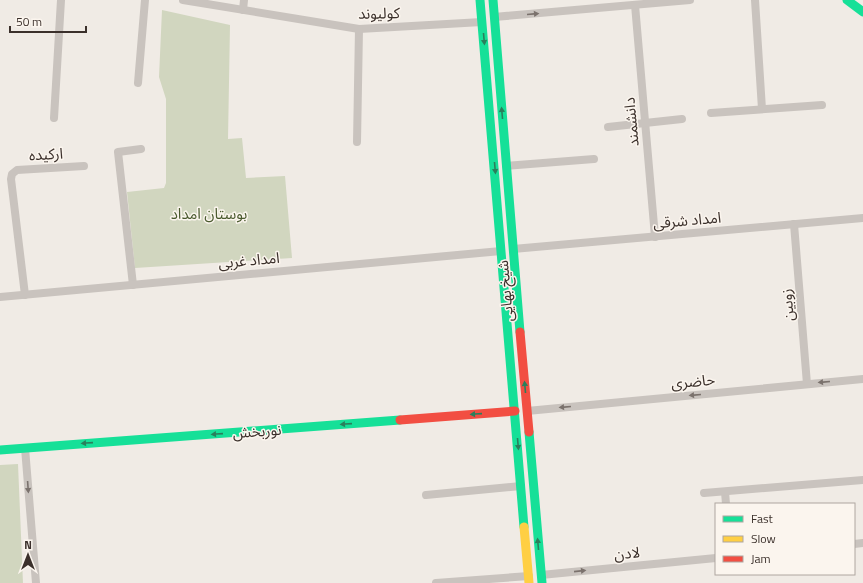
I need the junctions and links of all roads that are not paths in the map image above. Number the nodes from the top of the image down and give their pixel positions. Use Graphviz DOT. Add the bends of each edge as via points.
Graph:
graph roads {
  1 [pos="61,0"];
  2 [pos="146,0"];
  3 [pos="183,0"];
  4 [pos="244,0"];
  5 [pos="480,0"];
  6 [pos="493,0"];
  7 [pos="690,0"];
  8 [pos="755,0"];
  9 [pos="847,0"];
  10 [pos="635,5"];
  11 [pos="244,10"];
  12 [pos="863,12"];
  13 [pos="494,18"];
  14 [pos="482,22"];
  15 [pos="359,29"];
  16 [pos="138,83"];
  17 [pos="500,90"];
  18 [pos="488,91"];
  19 [pos="822,105"];
  20 [pos="762,109"];
  21 [pos="712,113"];
  22 [pos="54,118"];
  23 [pos="682,120"];
  24 [pos="645,123"];
  25 [pos="608,127"];
  26 [pos="357,142"];
  27 [pos="141,149"];
  28 [pos="594,159"];
  29 [pos="84,166"];
  30 [pos="506,166"];
  31 [pos="863,218"];
  32 [pos="794,224"];
  33 [pos="655,237"];
  34 [pos="512,249"];
  35 [pos="502,251"];
  36 [pos="133,285"];
  37 [pos="24,295"];
  38 [pos="0,297"];
  39 [pos="863,379"];
  40 [pos="807,384"];
  41 [pos="527,411"];
  42 [pos="515,412"];
  43 [pos="25,448"];
  44 [pos="0,450"];
  45 [pos="863,480"];
  46 [pos="521,486"];
  47 [pos="725,492"];
  48 [pos="704,493"];
  49 [pos="426,495"];
  50 [pos="726,503"];
  51 [pos="715,558"];
  52 [pos="541,579"];
  53 [pos="529,580"];
  54 [pos="36,583"];
  55 [pos="436,583"];
  1 -- 22 [label="street"];
  2 -- 16 [label="street"];
  3 -- 11 [label="street, کولیوند"];
  4 -- 11 [label="street"];
  5 -- 14 [label="main road, شیخ بهایی"];
  6 -- 13 [label="main road, شیخ بهایی"];
  7 -- 10 [label="street"];
  8 -- 20 [label="street"];
  9 -- 12 [label="main road"];
  13 -- 10 [label="street, one-way"];
  10 -- 24 [label="street, دانشمند"];
  11 -- 15 [label="street, کولیوند"];
  13 -- 17 [label="main road, شیخ بهایی"];
  14 -- 15 [label="street, کولیوند"];
  14 -- 18 [label="main road, شیخ بهایی, one-way"];
  15 -- 26 [label="street"];
  17 -- 18 [label="main road"];
  30 -- 17 [label="main road, شیخ بهایی, one-way"];
  18 -- 35 [label="main road, شیخ بهایی, one-way"];
  19 -- 20 [label="street"];
  20 -- 21 [label="street"];
  23 -- 24 [label="street"];
  24 -- 25 [label="street"];
  24 -- 33 [label="street, دانشمند"];
  27 -- 36 [label="street" via="118,152"];
  28 -- 30 [label="street"];
  29 -- 37 [label="street, ارکیده" via="17,170 12,174"];
  30 -- 34 [label="main road, شیخ بهایی"];
  31 -- 32 [label="street, امداد شرقی"];
  32 -- 33 [label="street, امداد شرقی"];
  32 -- 40 [label="street, زوبین"];
  33 -- 34 [label="street, امداد شرقی"];
  41 -- 34 [label="main road, شیخ بهایی, one-way"];
  35 -- 36 [label="street, امداد غربی"];
  35 -- 42 [label="main road, شیخ بهایی"];
  36 -- 37 [label="street, امداد غربی"];
  37 -- 38 [label="street, امداد غربی"];
  39 -- 40 [label="street, حاضری, one-way"];
  40 -- 41 [label="street, حاضری, one-way"];
  52 -- 41 [label="main road, شیخ بهایی, one-way"];
  42 -- 43 [label="main road, نوربخش, one-way"];
  42 -- 46 [label="main road, شیخ بهایی, one-way"];
  43 -- 44 [label="main road, نوربخش"];
  43 -- 54 [label="street, one-way"];
  45 -- 47 [label="street"];
  46 -- 49 [label="street"];
  46 -- 53 [label="main road, شیخ بهایی"];
  47 -- 48 [label="street"];
  47 -- 50 [label="street"];
  52 -- 51 [label="street, لادن, one-way"];
  53 -- 55 [label="street"];
}
